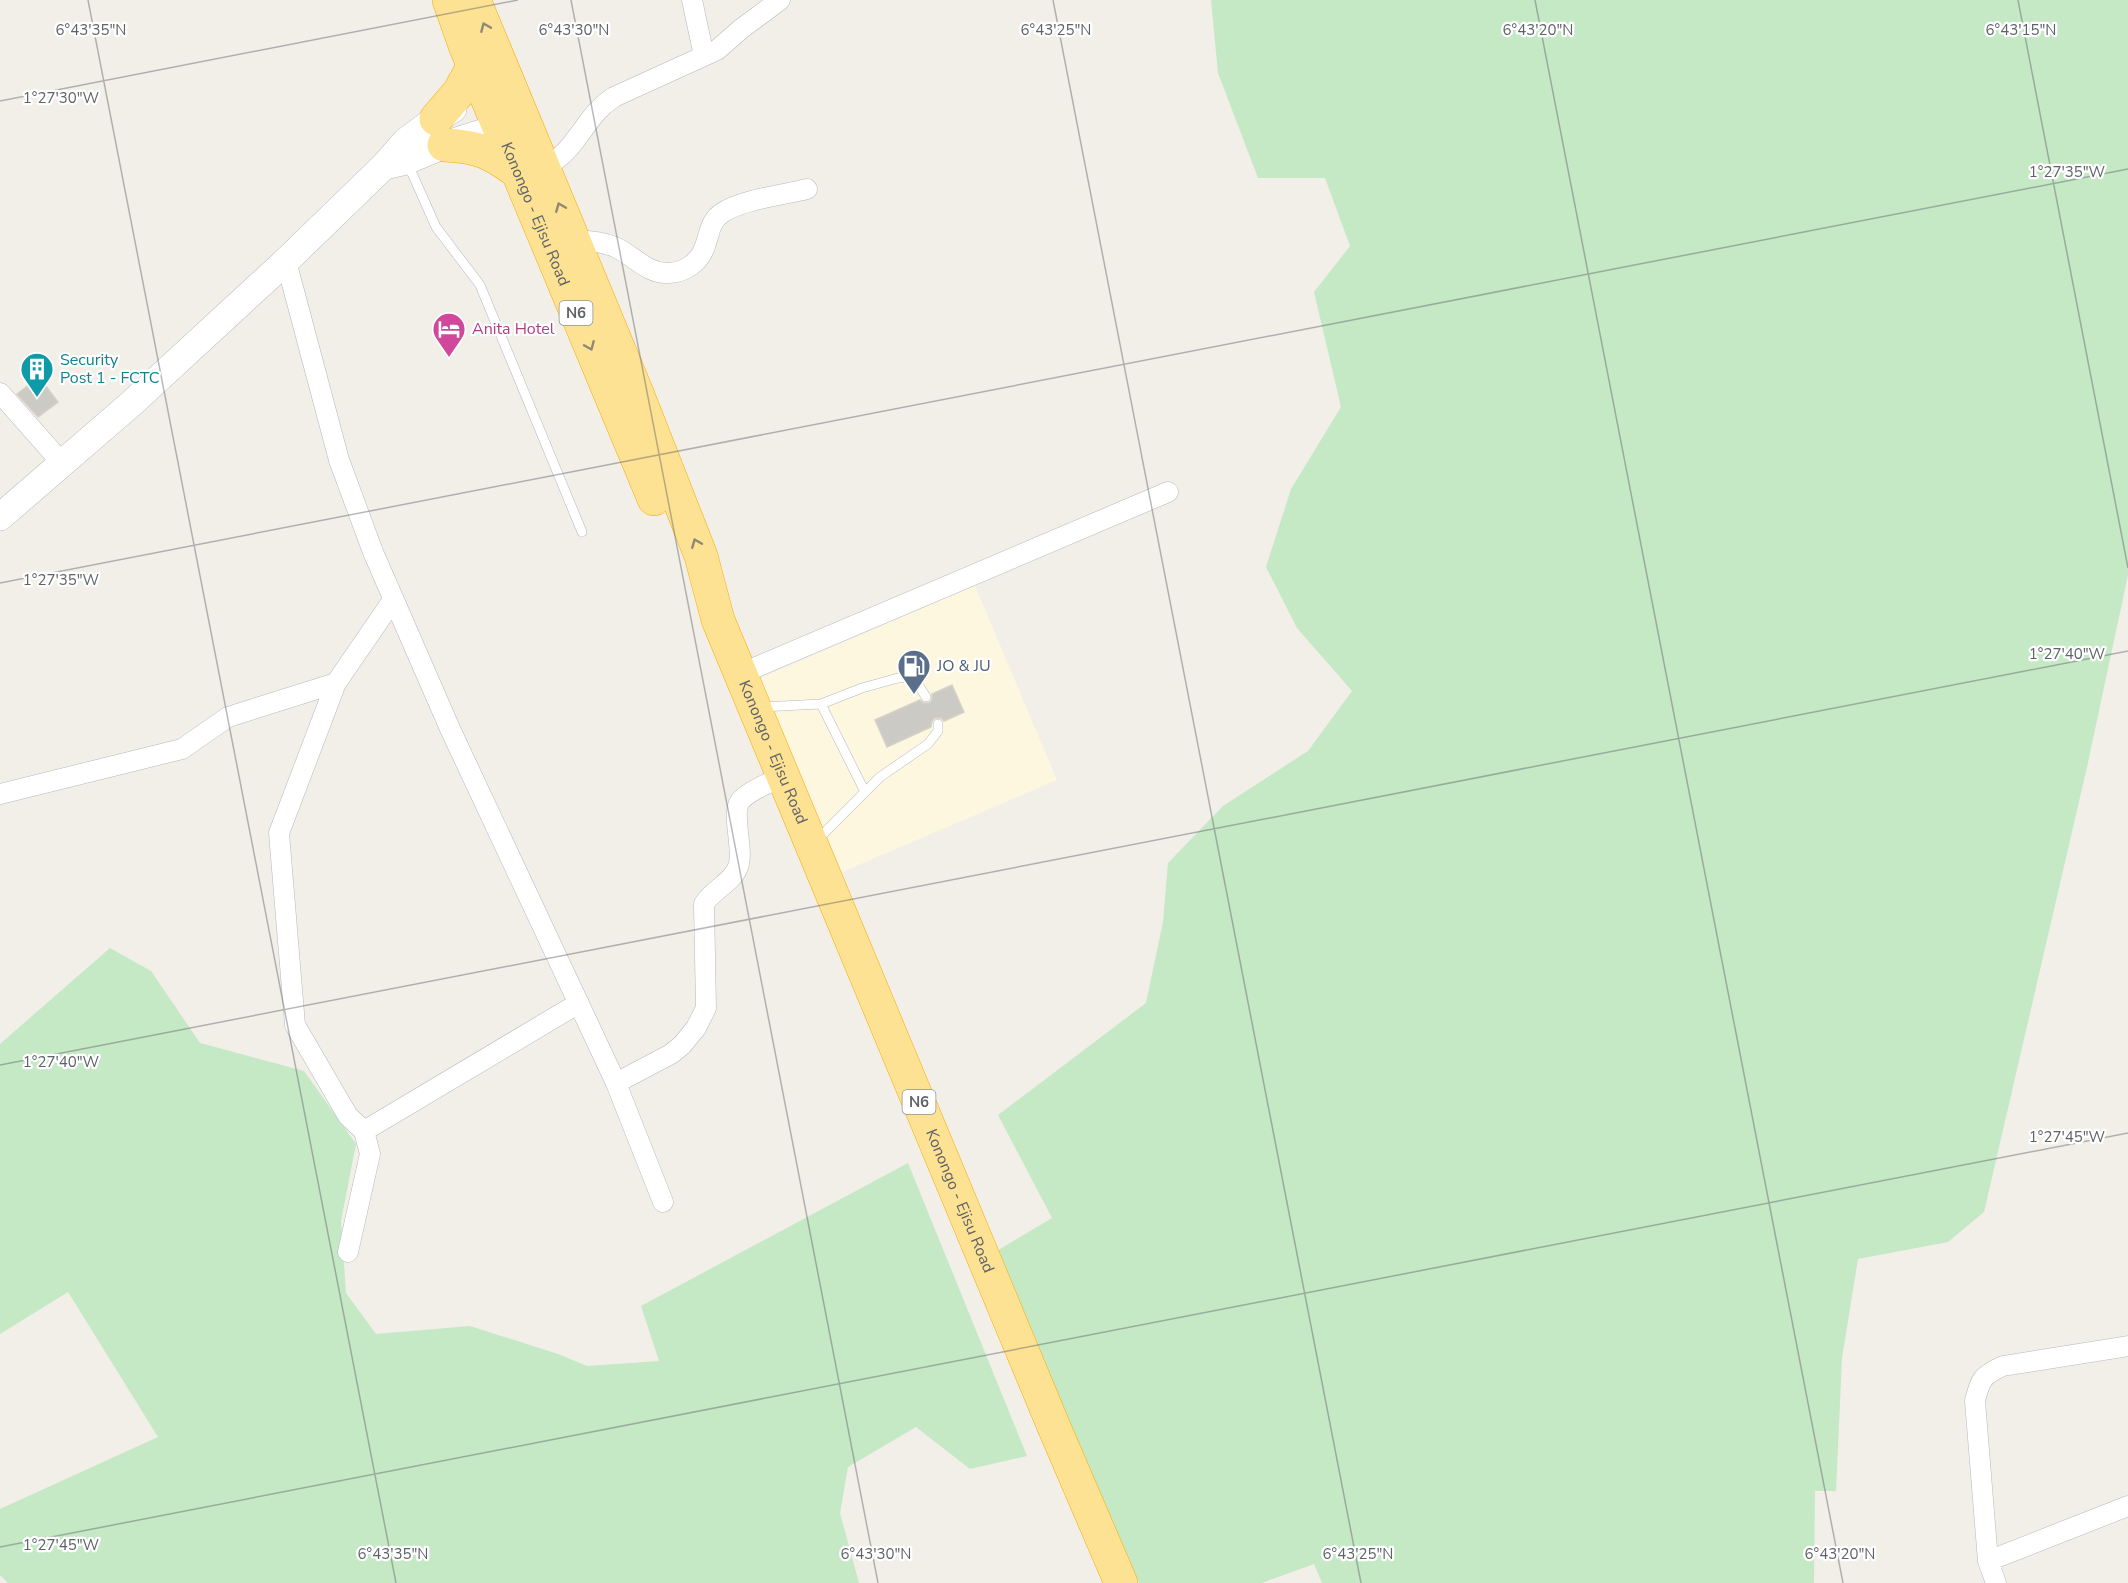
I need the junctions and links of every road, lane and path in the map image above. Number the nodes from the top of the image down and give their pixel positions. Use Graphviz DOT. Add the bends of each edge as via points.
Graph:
graph roads {
  1 [pos="449,0"];
  2 [pos="474,0"];
  3 [pos="692,0"];
  4 [pos="780,0"];
  5 [pos="704,56"];
  6 [pos="489,79"];
  7 [pos="513,123"];
  8 [pos="440,132"];
  9 [pos="395,163"];
  10 [pos="532,170"];
  11 [pos="807,189"];
  12 [pos="574,241"];
  13 [pos="286,261"];
  14 [pos="0,393"];
  15 [pos="62,463"];
  16 [pos="1168,492"];
  17 [pos="0,517"];
  18 [pos="582,532"];
  19 [pos="393,600"];
  20 [pos="718,620"];
  21 [pos="740,674"];
  22 [pos="336,683"];
  23 [pos="926,697"];
  24 [pos="821,704"];
  25 [pos="754,707"];
  26 [pos="938,724"];
  27 [pos="783,776"];
  28 [pos="865,792"];
  29 [pos="0,794"];
  30 [pos="812,845"];
  31 [pos="579,1004"];
  32 [pos="616,1083"];
  33 [pos="364,1131"];
  34 [pos="663,1202"];
  35 [pos="348,1252"];
  36 [pos="2128,1346"];
  37 [pos="2128,1506"];
  38 [pos="1988,1561"];
  39 [pos="1122,1583"];
  40 [pos="1996,1583"];
  1 -- 6 [label="highway, Konongo - Ejisu Road / N6"];
  6 -- 2 [label="highway, Konongo - Ejisu Road / N6, one-way"];
  3 -- 5 [label="street"];
  4 -- 5 [label="street"];
  5 -- 10 [label="street" via="600,106 567,153"];
  6 -- 7 [label="highway, Konongo - Ejisu Road / N6"];
  6 -- 8 [label="highway" via="459,92"];
  7 -- 8 [label="street"];
  7 -- 10 [label="highway, Konongo - Ejisu Road / N6"];
  8 -- 9 [label="street" via="406,141"];
  8 -- 10 [label="highway"];
  9 -- 13 [label="street"];
  9 -- 18 [label="lane" via="480,285"];
  12 -- 10 [label="highway, Konongo - Ejisu Road / N6, one-way"];
  10 -- 20 [label="highway, Konongo - Ejisu Road / N6, one-way" via="682,567"];
  11 -- 12 [label="street" via="723,212 712,223 705,251 683,271 652,271 614,247 588,240"];
  20 -- 12 [label="highway, Konongo - Ejisu Road / N6, one-way" via="701,556"];
  13 -- 15 [label="street"];
  13 -- 19 [label="street" via="339,460"];
  14 -- 15 [label="street"];
  15 -- 17 [label="street"];
  16 -- 21 [label="street"];
  19 -- 22 [label="street"];
  19 -- 31 [label="street"];
  20 -- 21 [label="highway, Konongo - Ejisu Road / N6"];
  21 -- 25 [label="highway, Konongo - Ejisu Road / N6"];
  22 -- 29 [label="street" via="228,717 182,749"];
  22 -- 33 [label="street" via="279,833 295,1025 348,1116"];
  23 -- 24 [label="lane" via="914,678 898,678"];
  24 -- 25 [label="lane"];
  24 -- 28 [label="lane"];
  25 -- 27 [label="highway, Konongo - Ejisu Road / N6"];
  26 -- 28 [label="lane" via="928,744"];
  27 -- 30 [label="highway, Konongo - Ejisu Road / N6"];
  27 -- 32 [label="street" via="738,803 738,867 732,878 708,896 704,904 705,1008 696,1028 671,1054"];
  28 -- 30 [label="lane"];
  30 -- 39 [label="highway, Konongo - Ejisu Road / N6"];
  31 -- 32 [label="street"];
  31 -- 33 [label="street"];
  32 -- 34 [label="street"];
  33 -- 35 [label="street" via="370,1154"];
  36 -- 38 [label="street" via="2003,1366 1987,1373 1982,1380 1975,1401"];
  37 -- 38 [label="street"];
  38 -- 40 [label="street"];
}
